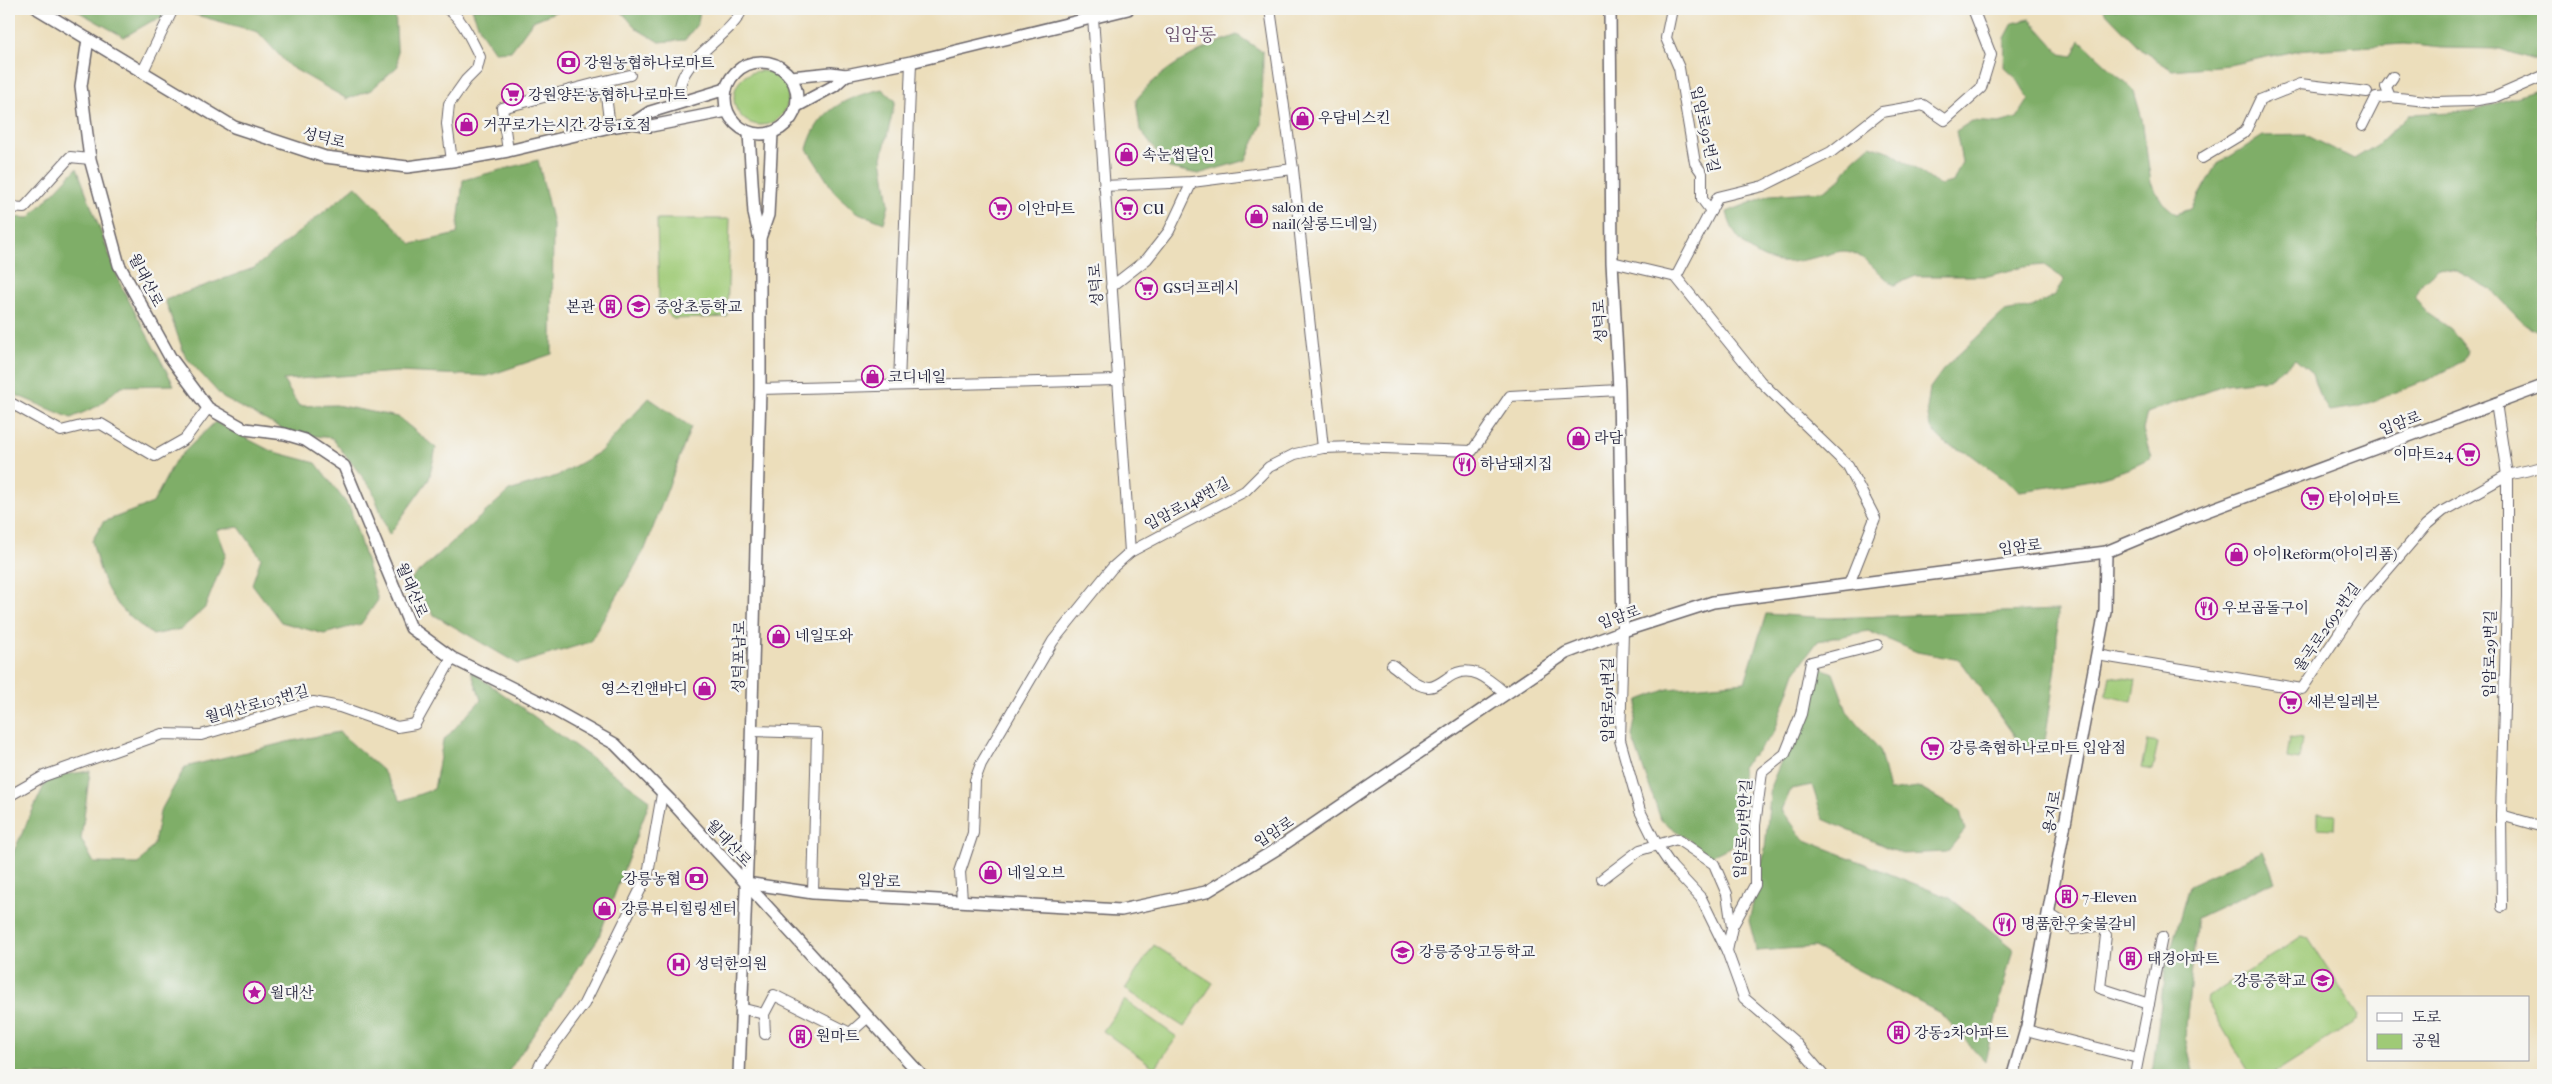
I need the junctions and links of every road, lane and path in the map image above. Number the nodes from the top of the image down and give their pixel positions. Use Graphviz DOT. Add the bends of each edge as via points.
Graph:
graph roads {
  1 [pos="38,9"];
  2 [pos="172,9"];
  3 [pos="447,9"];
  4 [pos="742,9"];
  5 [pos="1128,9"];
  6 [pos="1270,9"];
  7 [pos="1610,9"];
  8 [pos="1672,9"];
  9 [pos="1973,9"];
  10 [pos="1093,17"];
  11 [pos="88,39"];
  12 [pos="910,62"];
  13 [pos="143,71"];
  14 [pos="630,75"];
  15 [pos="846,75"];
  16 [pos="2543,76"];
  17 [pos="791,77"];
  18 [pos="2393,77"];
  19 [pos="597,83"];
  20 [pos="726,89"];
  21 [pos="2369,93"];
  22 [pos="2390,97"];
  23 [pos="677,104"];
  24 [pos="797,106"];
  25 [pos="727,111"];
  26 [pos="633,123"];
  27 [pos="2362,126"];
  28 [pos="610,127"];
  29 [pos="749,133"];
  30 [pos="772,133"];
  31 [pos="508,151"];
  32 [pos="2202,158"];
  33 [pos="90,159"];
  34 [pos="452,161"];
  35 [pos="1293,169"];
  36 [pos="1192,182"];
  37 [pos="1104,186"];
  38 [pos="9,208"];
  39 [pos="1711,211"];
  40 [pos="760,240"];
  41 [pos="1612,262"];
  42 [pos="1676,277"];
  43 [pos="1112,287"];
  44 [pos="1116,380"];
  45 [pos="899,384"];
  46 [pos="2543,386"];
  47 [pos="760,389"];
  48 [pos="1619,390"];
  49 [pos="9,402"];
  50 [pos="2496,403"];
  51 [pos="208,408"];
  52 [pos="1323,448"];
  53 [pos="2543,467"];
  54 [pos="2507,475"];
  55 [pos="1130,552"];
  56 [pos="2106,552"];
  57 [pos="1849,584"];
  58 [pos="1623,631"];
  59 [pos="1877,645"];
  60 [pos="2096,655"];
  61 [pos="452,658"];
  62 [pos="1392,665"];
  63 [pos="1506,694"];
  64 [pos="752,731"];
  65 [pos="662,794"];
  66 [pos="9,796"];
  67 [pos="2501,815"];
  68 [pos="2543,827"];
  69 [pos="1657,845"];
  70 [pos="1602,879"];
  71 [pos="746,883"];
  72 [pos="813,893"];
  73 [pos="962,900"];
  74 [pos="2502,907"];
  75 [pos="2049,914"];
  76 [pos="2096,926"];
  77 [pos="1732,927"];
  78 [pos="2106,935"];
  79 [pos="2162,937"];
  80 [pos="1727,951"];
  81 [pos="2149,1004"];
  82 [pos="740,1008"];
  83 [pos="764,1014"];
  84 [pos="868,1017"];
  85 [pos="2026,1030"];
  86 [pos="765,1034"];
  87 [pos="2138,1058"];
  88 [pos="535,1075"];
  89 [pos="739,1075"];
  90 [pos="921,1075"];
  91 [pos="1823,1075"];
  92 [pos="2013,1075"];
  93 [pos="2135,1075"];
  1 -- 11 [label="street, 성덕로"];
  2 -- 13 [label="street"];
  3 -- 34 [label="street" via="452,11 469,35 480,57 477,69 449,104 447,124"];
  4 -- 23 [label="street" via="735,21 683,77"];
  5 -- 10 [label="street"];
  6 -- 35 [label="street"];
  7 -- 41 [label="street, 성덕로"];
  8 -- 39 [label="street, 입암로92번길" via="1666,38 1678,68 1695,163 1702,173 1702,199"];
  9 -- 39 [label="street" via="1992,55 1980,88 1945,120 1923,106 1882,112 1831,152 1763,186 1718,197"];
  10 -- 12 [label="street"];
  10 -- 37 [label="street, 성덕로"];
  11 -- 13 [label="street, 성덕로"];
  11 -- 33 [label="street, 월대산로" via="81,86"];
  12 -- 15 [label="street"];
  12 -- 45 [label="street"];
  13 -- 34 [label="street, 성덕로" via="234,127 325,157 407,166"];
  14 -- 19 [label="street"];
  15 -- 17 [label="street" via="831,73"];
  15 -- 24 [label="street" via="834,86"];
  16 -- 22 [label="street" via="2495,97 2472,101 2435,102"];
  17 -- 20 [label="street" via="781,67 768,62 754,62 741,67 731,77"];
  17 -- 24 [label="street" via="797,91"];
  18 -- 22 [label="street" via="2386,87"];
  19 -- 28 [label="street" via="605,88"];
  19 -- 31 [label="street" via="502,108"];
  20 -- 23 [label="street"];
  20 -- 25 [label="street"];
  21 -- 22 [label="street"];
  21 -- 27 [label="street"];
  21 -- 32 [label="street" via="2300,84 2260,100 2245,132"];
  23 -- 26 [label="street" via="650,112"];
  24 -- 30 [label="street" via="788,122"];
  25 -- 26 [label="street" via="651,126"];
  25 -- 29 [label="street" via="736,124"];
  26 -- 28 [label="street, 성덕로"];
  28 -- 31 [label="street, 성덕로"];
  29 -- 30 [label="street"];
  29 -- 40 [label="street" via="754,213"];
  30 -- 40 [label="street" via="768,215"];
  31 -- 34 [label="street, 성덕로"];
  33 -- 38 [label="street" via="70,157 24,208"];
  33 -- 51 [label="street, 월대산로" via="119,265 170,357"];
  35 -- 36 [label="street"];
  35 -- 52 [label="street"];
  36 -- 37 [label="street"];
  36 -- 43 [label="street" via="1170,231 1147,259"];
  37 -- 43 [label="street, 성덕로"];
  39 -- 42 [label="street"];
  40 -- 47 [label="street, 성덕포남로"];
  41 -- 42 [label="street"];
  41 -- 48 [label="street, 성덕로"];
  42 -- 57 [label="street" via="1760,381 1848,466 1875,518"];
  43 -- 44 [label="street, 성덕로"];
  44 -- 45 [label="street"];
  44 -- 55 [label="street, 성덕로"];
  45 -- 47 [label="street"];
  46 -- 50 [label="street, 입암로"];
  47 -- 64 [label="street, 성덕포남로"];
  48 -- 52 [label="street, 입암로148번길" via="1510,396 1472,451"];
  48 -- 58 [label="street, 성덕로"];
  49 -- 51 [label="street" via="61,431 101,424 155,456 185,439"];
  50 -- 54 [label="street, 입암로29번길"];
  50 -- 56 [label="street, 입암로"];
  51 -- 61 [label="street, 월대산로" via="245,429 305,440 344,466 411,628"];
  52 -- 55 [label="street, 입암로148번길" via="1295,454 1269,467 1245,491"];
  53 -- 54 [label="street, 율곡로2692번길"];
  54 -- 60 [label="street, 율곡로2692번길" via="2426,525 2359,604 2302,689"];
  54 -- 67 [label="street, 입암로29번길"];
  55 -- 73 [label="street, 입암로148번길" via="1112,568 1053,641 981,764 975,780 972,833 960,872"];
  56 -- 57 [label="street, 입암로"];
  56 -- 60 [label="street, 용지로" via="2105,611"];
  57 -- 58 [label="street, 입암로" via="1713,602"];
  58 -- 63 [label="street, 입암로" via="1566,653"];
  58 -- 69 [label="street, 입암로91번길" via="1620,740 1640,811"];
  59 -- 77 [label="street, 입암로91번안길" via="1811,662 1801,714 1785,754 1762,772 1755,825 1755,885"];
  60 -- 75 [label="street, 용지로"];
  61 -- 65 [label="street, 월대산로" via="615,744"];
  61 -- 66 [label="street, 월대산로103번길" via="415,724 397,727 340,707 314,702 201,734 162,734 44,776"];
  62 -- 63 [label="street" via="1423,686 1430,687 1456,672 1475,672"];
  63 -- 73 [label="street, 입암로" via="1280,847 1206,892 1121,910"];
  64 -- 71 [label="street, 성덕포남로"];
  64 -- 72 [label="street" via="817,733"];
  65 -- 71 [label="street, 월대산로"];
  65 -- 88 [label="street" via="648,874 584,1004"];
  67 -- 68 [label="street"];
  67 -- 74 [label="street, 입암로29번길"];
  69 -- 70 [label="street" via="1640,850"];
  69 -- 77 [label="street" via="1677,839 1714,864 1727,894"];
  69 -- 80 [label="street, 입암로91번길" via="1700,898"];
  71 -- 72 [label="street, 입암로"];
  71 -- 82 [label="street, 성덕포남로"];
  71 -- 84 [label="street, 월대산로"];
  72 -- 73 [label="street, 입암로"];
  75 -- 76 [label="street" via="2073,929"];
  75 -- 85 [label="street, 용지로"];
  77 -- 80 [label="street"];
  78 -- 81 [label="street" via="2100,988"];
  79 -- 81 [label="street"];
  80 -- 91 [label="street, 입암로91번길" via="1744,998 1794,1041"];
  81 -- 87 [label="street"];
  82 -- 83 [label="street"];
  82 -- 89 [label="street, 성덕포남로"];
  83 -- 84 [label="street" via="774,995 850,1033"];
  83 -- 86 [label="street"];
  84 -- 90 [label="street, 월대산로"];
  85 -- 87 [label="street"];
  85 -- 92 [label="street, 용지로"];
  87 -- 93 [label="street"];
}
